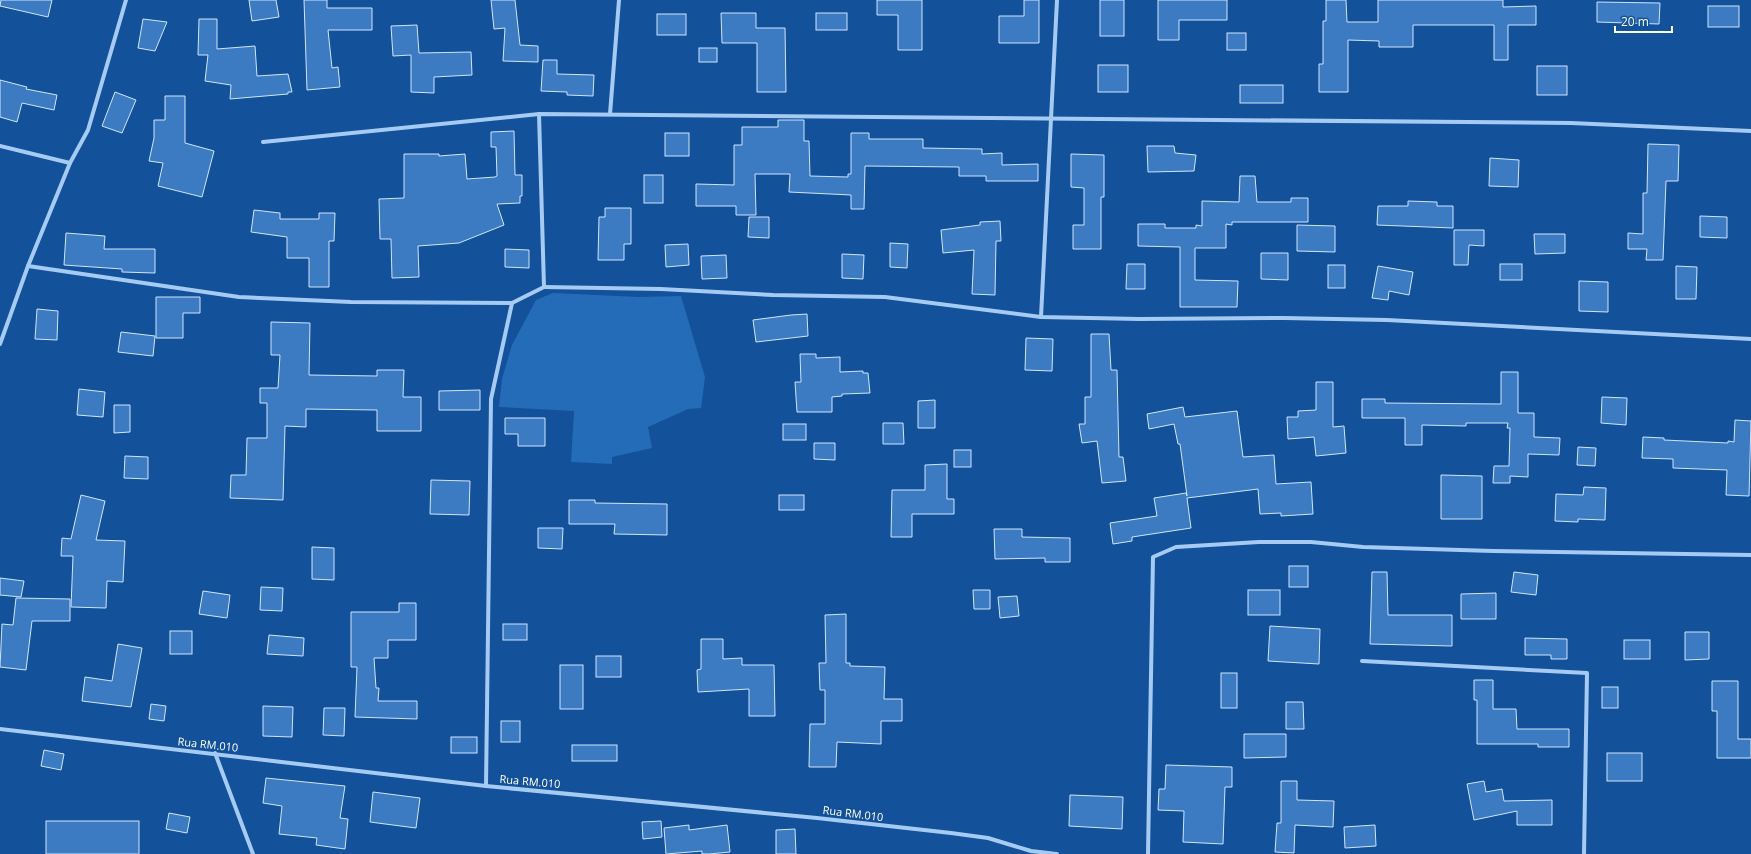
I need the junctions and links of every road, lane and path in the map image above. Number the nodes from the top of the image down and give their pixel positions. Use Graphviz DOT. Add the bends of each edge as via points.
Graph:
graph roads {
  1 [pos="126,0"];
  2 [pos="618,0"];
  3 [pos="1057,0"];
  4 [pos="539,114"];
  5 [pos="610,114"];
  6 [pos="1052,117"];
  7 [pos="1751,131"];
  8 [pos="262,142"];
  9 [pos="0,146"];
  10 [pos="70,163"];
  11 [pos="28,266"];
  12 [pos="544,287"];
  13 [pos="512,303"];
  14 [pos="1041,317"];
  15 [pos="1751,339"];
  16 [pos="0,344"];
  17 [pos="1751,555"];
  18 [pos="1362,661"];
  19 [pos="0,729"];
  20 [pos="215,753"];
  21 [pos="486,786"];
  22 [pos="253,854"];
  23 [pos="1057,854"];
  24 [pos="1148,854"];
  25 [pos="1584,854"];
  1 -- 10 [label="street" via="88,130"];
  2 -- 5 [label="street"];
  3 -- 6 [label="street"];
  4 -- 5 [label="street"];
  4 -- 8 [label="street"];
  4 -- 12 [label="street"];
  5 -- 6 [label="street"];
  6 -- 7 [label="street" via="1570,123"];
  6 -- 14 [label="street"];
  9 -- 10 [label="street"];
  10 -- 11 [label="street"];
  11 -- 13 [label="street" via="239,297 351,302"];
  11 -- 16 [label="street"];
  12 -- 13 [label="street"];
  12 -- 14 [label="street" via="661,289 773,296 885,297"];
  13 -- 21 [label="street" via="491,400"];
  14 -- 15 [label="street" via="1387,320"];
  17 -- 24 [label="street" via="1363,547 1304,542 1259,542 1176,547 1153,557"];
  18 -- 25 [label="street" via="1587,672"];
  19 -- 20 [label="street, Rua RM.010"];
  20 -- 21 [label="street, Rua RM.010"];
  20 -- 22 [label="street"];
  21 -- 23 [label="street, Rua RM.010" via="951,833 988,838 1031,851"];
}
